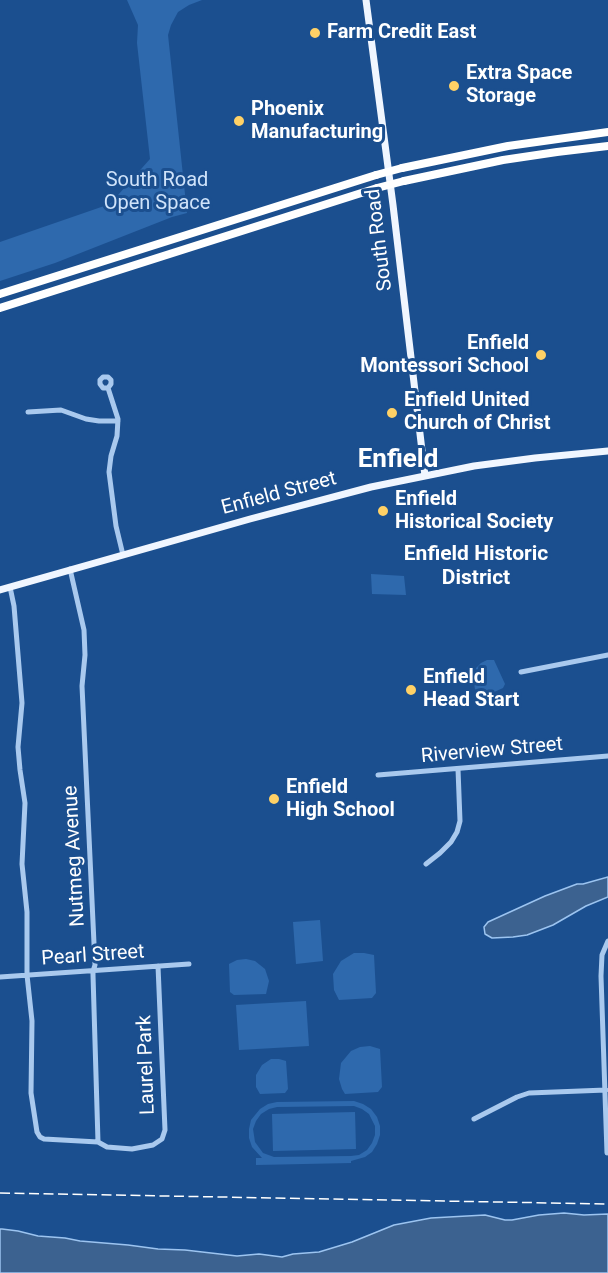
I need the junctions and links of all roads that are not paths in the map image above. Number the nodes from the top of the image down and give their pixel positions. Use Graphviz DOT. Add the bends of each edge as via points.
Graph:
graph roads {
  1 [pos="366,0"];
  2 [pos="608,132"];
  3 [pos="608,146"];
  4 [pos="0,294"];
  5 [pos="0,308"];
  6 [pos="108,387"];
  7 [pos="28,412"];
  8 [pos="118,421"];
  9 [pos="608,451"];
  10 [pos="425,476"];
  11 [pos="123,555"];
  12 [pos="70,570"];
  13 [pos="10,587"];
  14 [pos="0,590"];
  15 [pos="608,655"];
  16 [pos="521,672"];
  17 [pos="608,756"];
  18 [pos="458,769"];
  19 [pos="378,775"];
  20 [pos="426,864"];
  21 [pos="608,941"];
  22 [pos="189,964"];
  23 [pos="158,966"];
  24 [pos="93,971"];
  25 [pos="27,975"];
  26 [pos="0,977"];
  27 [pos="607,1090"];
  28 [pos="474,1119"];
  29 [pos="98,1143"];
  30 [pos="607,1153"];
  1 -- 10 [label="main road, South Road"];
  2 -- 4 [label="highway, bridge" via="508,146 402,168"];
  3 -- 5 [label="highway, bridge" via="503,160 377,188"];
  6 -- 8 [label="street"];
  7 -- 8 [label="street" via="61,410 86,419"];
  8 -- 11 [label="street" via="109,471"];
  9 -- 10 [label="main road, Enfield Street"];
  10 -- 11 [label="main road, Enfield Street" via="354,491"];
  11 -- 12 [label="main road, Enfield Street"];
  12 -- 13 [label="main road, Enfield Street"];
  12 -- 24 [label="street, Nutmeg Avenue" via="84,630 82,686"];
  13 -- 14 [label="main road, Enfield Street"];
  13 -- 25 [label="street" via="22,703 18,747 25,810 21,864 27,912"];
  15 -- 16 [label="street"];
  17 -- 18 [label="street, Riverview Street"];
  18 -- 19 [label="street, Riverview Street"];
  18 -- 20 [label="street" via="457,832"];
  21 -- 27 [label="street" via="602,955 601,976"];
  22 -- 23 [label="street, Pearl Street"];
  23 -- 24 [label="street, Pearl Street"];
  23 -- 29 [label="street, Laurel Park" via="165,1130 162,1139 132,1149"];
  24 -- 25 [label="street, Pearl Street"];
  24 -- 29 [label="street, Nutmeg Avenue"];
  25 -- 26 [label="street, Pearl Street"];
  25 -- 29 [label="street, Laurel Park" via="32,1028 31,1093 37,1132 44,1139"];
  27 -- 28 [label="street" via="529,1093"];
  27 -- 30 [label="street"];
}
